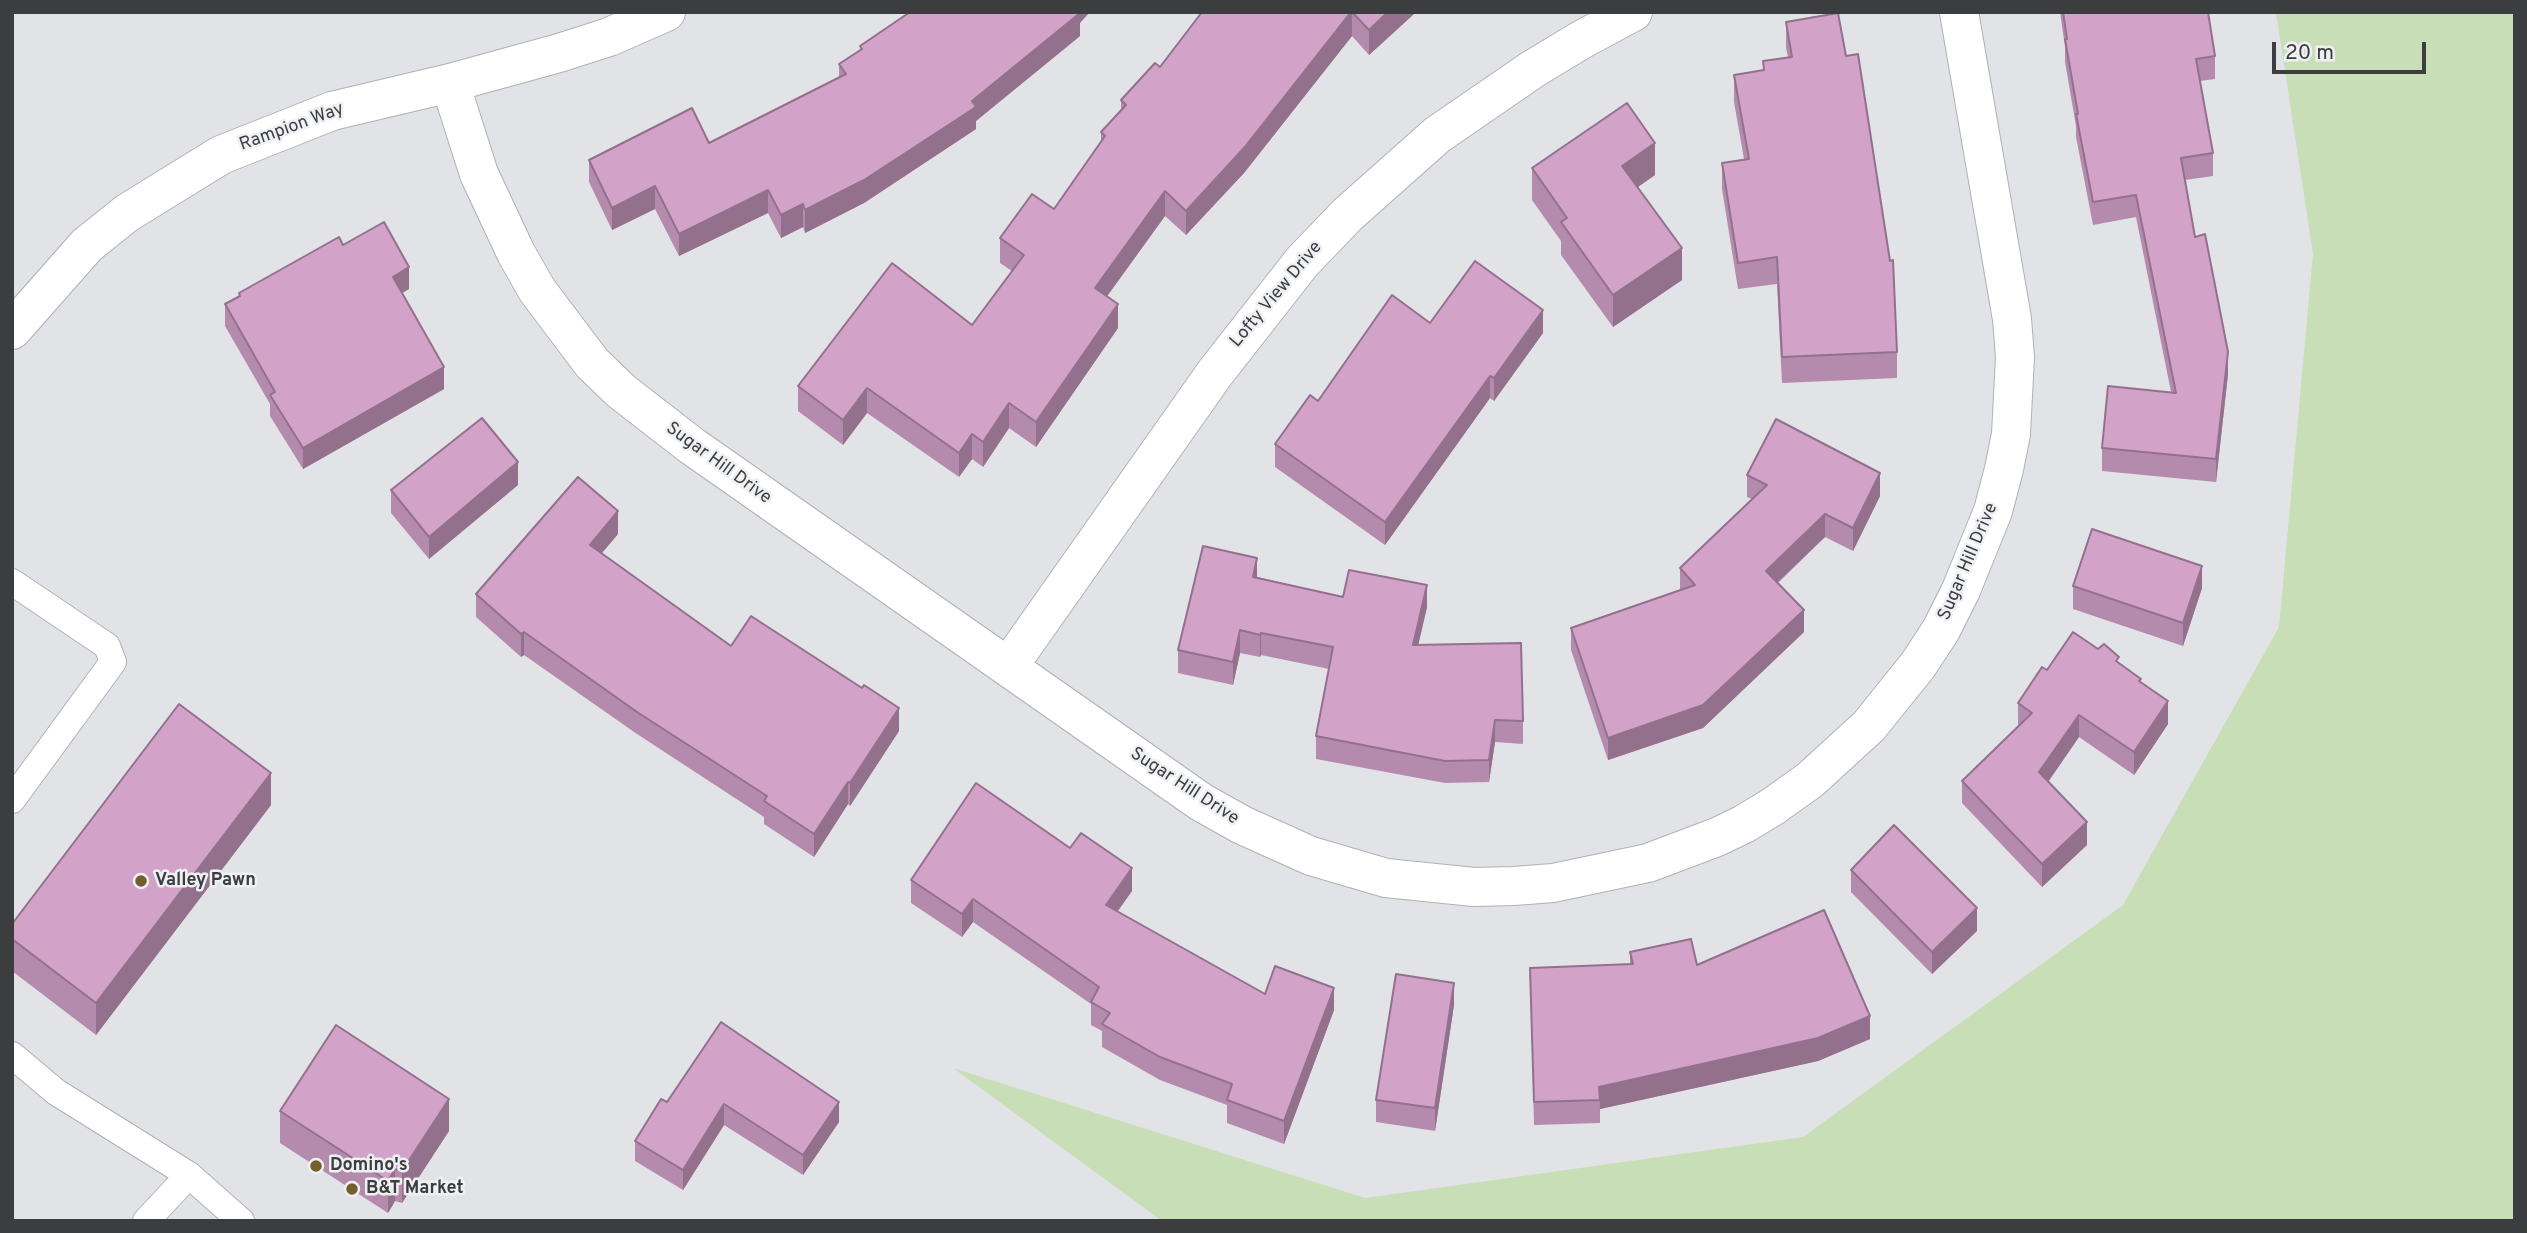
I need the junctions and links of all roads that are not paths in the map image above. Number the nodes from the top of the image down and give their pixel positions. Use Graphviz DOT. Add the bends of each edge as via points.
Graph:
graph roads {
  1 [pos="666,12"];
  2 [pos="1633,12"];
  3 [pos="1959,12"];
  4 [pos="450,83"];
  5 [pos="12,330"];
  6 [pos="12,582"];
  7 [pos="1008,667"];
  8 [pos="12,800"];
  9 [pos="12,1055"];
  10 [pos="189,1175"];
  11 [pos="146,1221"];
  12 [pos="241,1221"];
  1 -- 4 [label="street, Rampion Way" via="609,37"];
  2 -- 7 [label="street, Lofty View Drive" via="1484,101 1437,135 1302,262 1214,373"];
  3 -- 7 [label="street, Sugar Hill Drive" via="2012,318 2015,392 2004,469 1993,511 1961,590 1918,665 1869,726 1810,780 1772,807 1683,851 1553,884 1474,887 1386,878 1311,856 1242,825 1201,802"];
  4 -- 5 [label="street, Rampion Way" via="332,111 221,155 127,213 87,245"];
  4 -- 7 [label="street, Sugar Hill Drive" via="479,174 516,253 537,290 592,363 692,446"];
  6 -- 8 [label="lane" via="107,646 113,662"];
  9 -- 10 [label="lane" via="57,1092"];
  10 -- 11 [label="lane"];
  10 -- 12 [label="lane"];
}
